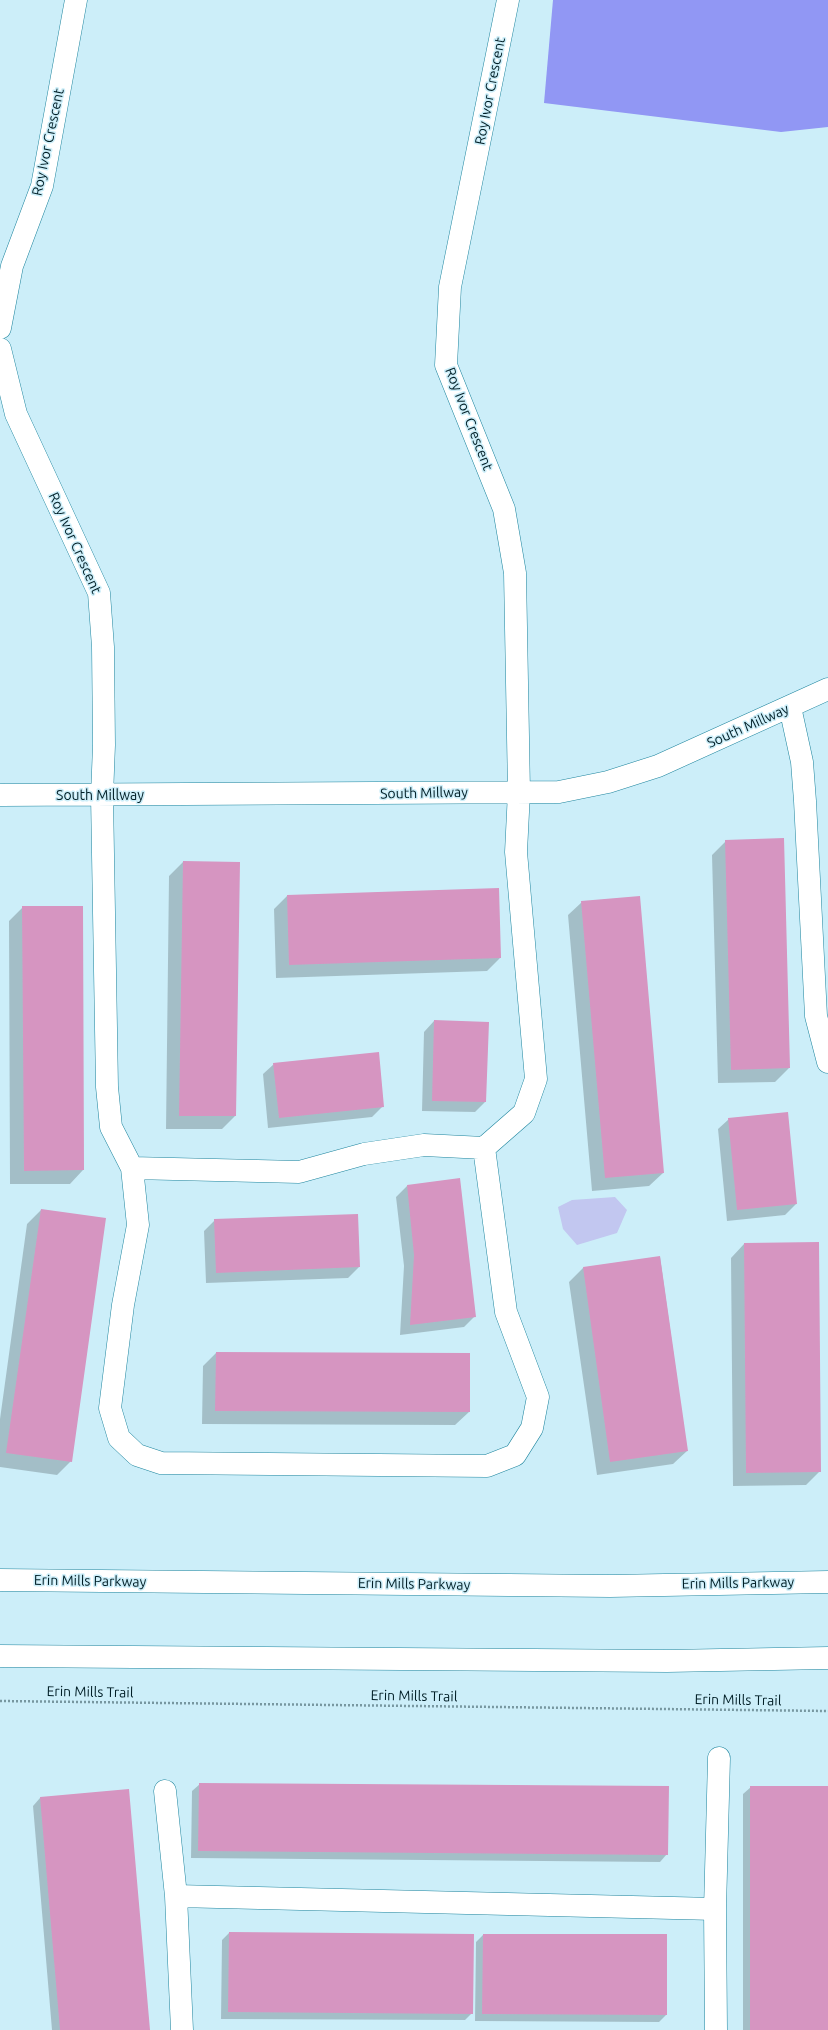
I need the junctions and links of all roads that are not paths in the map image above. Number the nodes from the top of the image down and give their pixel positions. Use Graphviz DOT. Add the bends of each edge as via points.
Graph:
graph roads {
  1 [pos="76,0"];
  2 [pos="508,0"];
  3 [pos="0,328"];
  4 [pos="0,349"];
  5 [pos="828,689"];
  6 [pos="790,707"];
  7 [pos="519,792"];
  8 [pos="0,795"];
  9 [pos="102,796"];
  10 [pos="828,1062"];
  11 [pos="484,1148"];
  12 [pos="132,1168"];
  13 [pos="0,1580"];
  14 [pos="828,1582"];
  15 [pos="0,1656"];
  16 [pos="828,1658"];
  17 [pos="718,1758"];
  18 [pos="165,1791"];
  19 [pos="176,1896"];
  20 [pos="715,1909"];
  21 [pos="182,2030"];
  22 [pos="716,2030"];
  1 -- 3 [label="street, Roy Ivor Crescent" via="42,186 12,266"];
  2 -- 7 [label="street, Roy Ivor Crescent" via="450,287 446,365 504,509 514,573"];
  4 -- 9 [label="street, Roy Ivor Crescent" via="16,414 99,593 103,647"];
  5 -- 6 [label="street, South Millway"];
  6 -- 7 [label="street, South Millway" via="658,766 608,782 559,792"];
  6 -- 10 [label="street" via="802,762 816,1016"];
  7 -- 9 [label="street, South Millway"];
  7 -- 11 [label="street, Roy Ivor Crescent" via="516,852 536,1079 524,1112"];
  8 -- 9 [label="street, South Millway"];
  9 -- 12 [label="street, Roy Ivor Crescent" via="107,1087 111,1127"];
  11 -- 12 [label="street" via="424,1145 364,1154 299,1172"];
  11 -- 12 [label="street" via="506,1312 538,1397 532,1428 514,1455 487,1466 161,1463 137,1455 119,1438 110,1408 123,1305 138,1225"];
  13 -- 14 [label="street, Erin Mills Parkway" via="610,1586"];
  15 -- 16 [label="street" via="667,1661"];
  17 -- 20 [label="street"];
  18 -- 19 [label="street"];
  19 -- 20 [label="street"];
  19 -- 21 [label="street"];
  20 -- 22 [label="street"];
}
